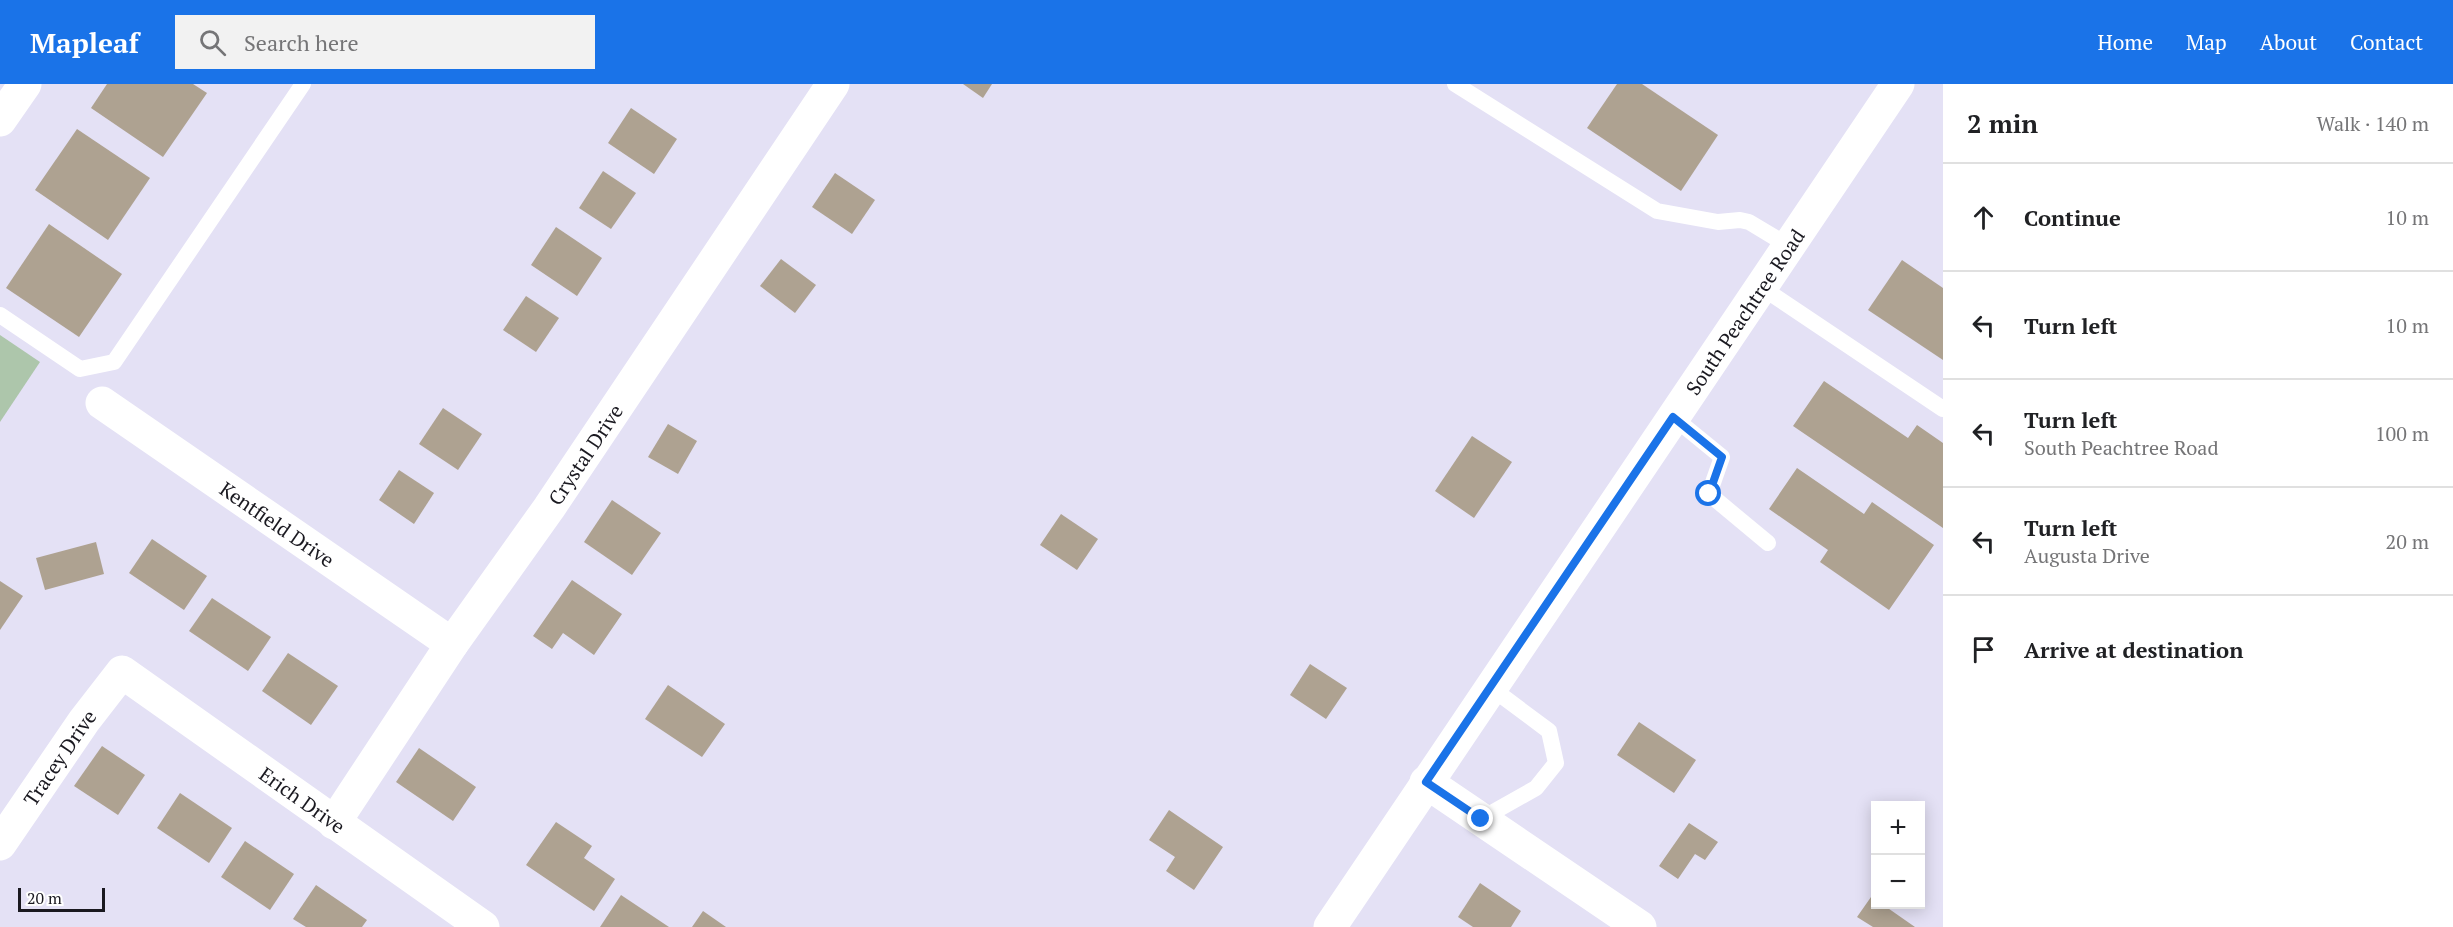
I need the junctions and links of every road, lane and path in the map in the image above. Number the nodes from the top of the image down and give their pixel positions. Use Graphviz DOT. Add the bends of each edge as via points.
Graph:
graph roads {
  1 [pos="25,84"];
  2 [pos="303,84"];
  3 [pos="833,84"];
  4 [pos="1455,84"];
  5 [pos="1898,84"];
  6 [pos="0,120"];
  7 [pos="1789,246"];
  8 [pos="1761,287"];
  9 [pos="0,315"];
  10 [pos="102,403"];
  11 [pos="1943,409"];
  12 [pos="1673,417"];
  13 [pos="1768,543"];
  14 [pos="452,645"];
  15 [pos="122,672"];
  16 [pos="1490,687"];
  17 [pos="1426,782"];
  18 [pos="1481,819"];
  19 [pos="334,823"];
  20 [pos="0,844"];
  21 [pos="483,927"];
  22 [pos="1330,927"];
  23 [pos="1640,927"];
  1 -- 6 [label="street"];
  2 -- 9 [label="lane" via="114,362 80,369"];
  3 -- 14 [label="street, Crystal Drive" via="549,508"];
  4 -- 7 [label="lane" via="1657,211 1718,222 1749,222"];
  5 -- 7 [label="street, South Peachtree Road"];
  7 -- 8 [label="street, South Peachtree Road"];
  8 -- 11 [label="lane"];
  8 -- 12 [label="street, South Peachtree Road"];
  10 -- 14 [label="street, Kentfield Drive"];
  12 -- 13 [label="lane" via="1722,457 1709,494"];
  12 -- 16 [label="street, South Peachtree Road"];
  14 -- 19 [label="street, Crystal Drive"];
  15 -- 19 [label="street, Erich Drive"];
  15 -- 20 [label="street, Tracey Drive"];
  16 -- 17 [label="street, South Peachtree Road"];
  16 -- 18 [label="lane" via="1549,731 1556,763 1536,788"];
  17 -- 18 [label="street"];
  17 -- 22 [label="street, South Peachtree Road"];
  18 -- 23 [label="street"];
  19 -- 21 [label="street, Erich Drive"];
}
